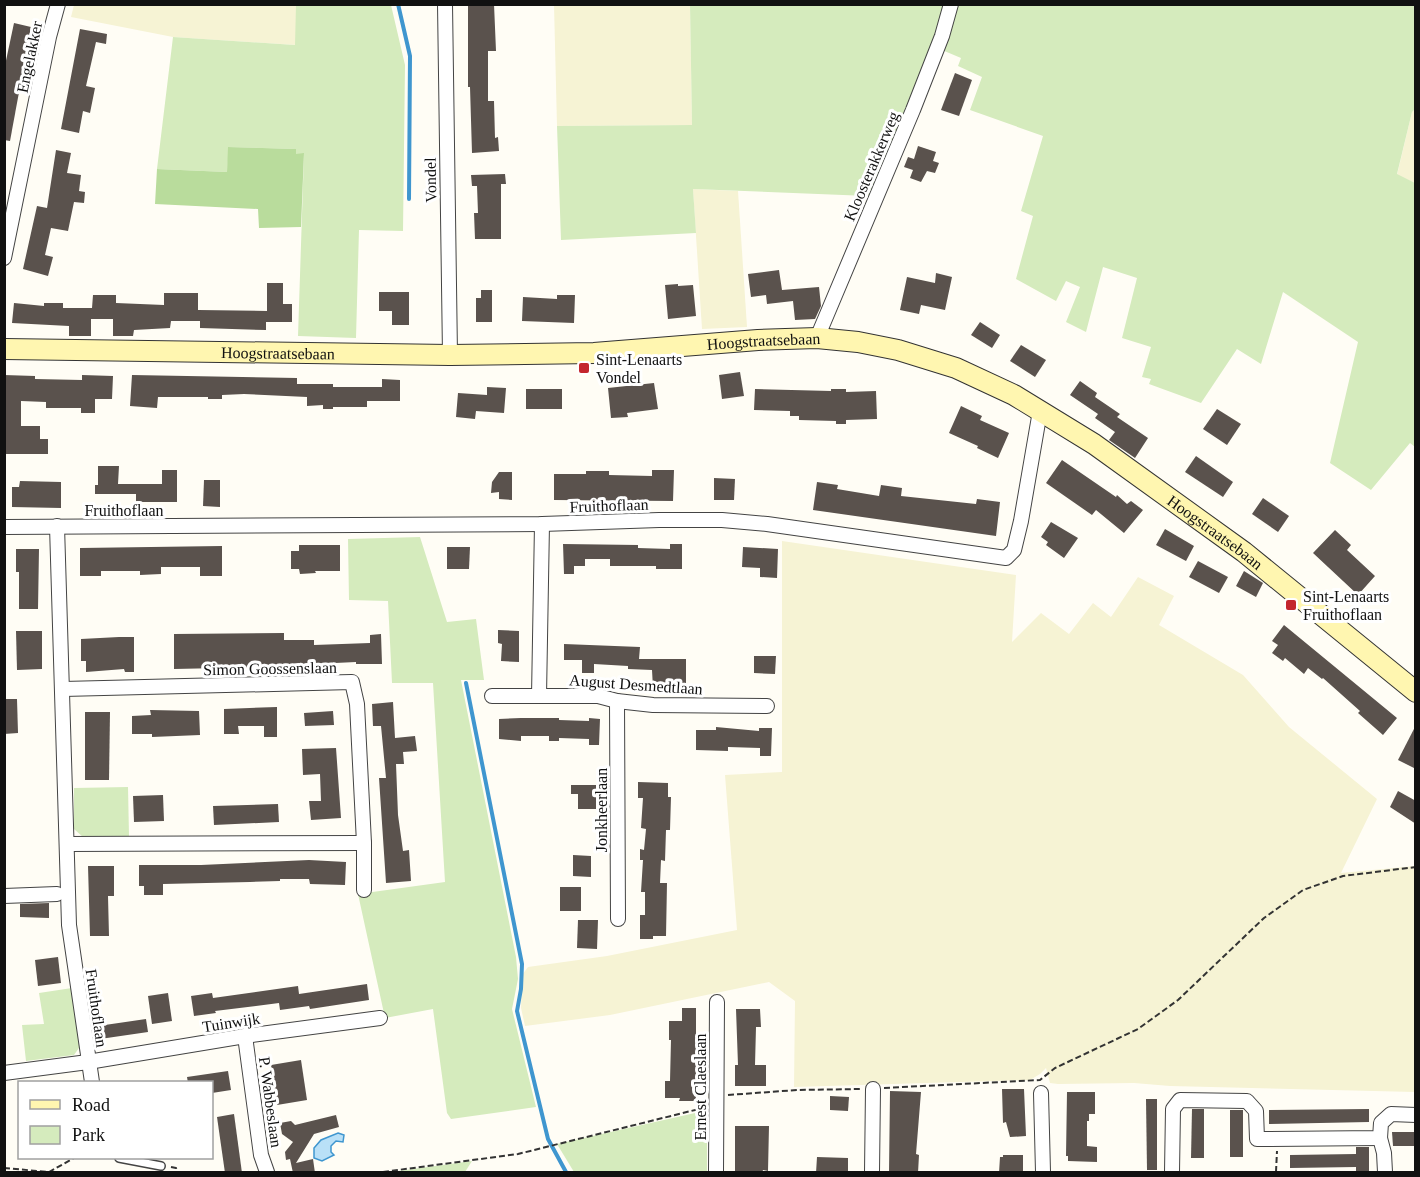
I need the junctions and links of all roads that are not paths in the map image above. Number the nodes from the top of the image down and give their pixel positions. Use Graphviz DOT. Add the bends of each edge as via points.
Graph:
graph roads {
  1 [pos="58,4"];
  2 [pos="445,4"];
  3 [pos="951,4"];
  4 [pos="4,258"];
  5 [pos="818,338"];
  6 [pos="4,349"];
  7 [pos="450,355"];
  8 [pos="1040,411"];
  9 [pos="542,524"];
  10 [pos="57,526"];
  11 [pos="4,527"];
  12 [pos="63,689"];
  13 [pos="1416,692"];
  14 [pos="492,696"];
  15 [pos="539,696"];
  16 [pos="617,701"];
  17 [pos="767,706"];
  18 [pos="364,843"];
  19 [pos="67,844"];
  20 [pos="364,890"];
  21 [pos="57,894"];
  22 [pos="4,896"];
  23 [pos="618,919"];
  24 [pos="717,1002"];
  25 [pos="380,1018"];
  26 [pos="245,1036"];
  27 [pos="88,1062"];
  28 [pos="4,1073"];
  29 [pos="92,1081"];
  30 [pos="1040,1087"];
  31 [pos="873,1089"];
  32 [pos="1416,1115"];
  33 [pos="1380,1138"];
  34 [pos="125,1159"];
  35 [pos="161,1166"];
  36 [pos="267,1173"];
  37 [pos="716,1173"];
  38 [pos="872,1173"];
  39 [pos="1043,1173"];
  40 [pos="1172,1173"];
  41 [pos="1385,1173"];
  1 -- 4 [label="street, Engelakker"];
  2 -- 7 [label="street, Vondel"];
  3 -- 5 [label="street, Kloosterakkerweg" via="913,110"];
  5 -- 7 [label="main road, Hoogstraatsebaan" via="594,353"];
  5 -- 8 [label="main road, Hoogstraatsebaan" via="898,350 956,368"];
  6 -- 7 [label="main road, Hoogstraatsebaan"];
  8 -- 9 [label="street, Fruithoflaan" via="1021,521 1014,550 1006,558 722,520"];
  8 -- 13 [label="main road, Hoogstraatsebaan" via="1094,444 1244,552"];
  9 -- 10 [label="street, Fruithoflaan"];
  9 -- 15 [label="street"];
  10 -- 11 [label="street, Fruithoflaan"];
  10 -- 12 [label="street, Fruithoflaan"];
  12 -- 18 [label="street, Simon Goossenslaan" via="352,682 357,704"];
  12 -- 19 [label="street, Fruithoflaan"];
  14 -- 15 [label="street, August Desmedtlaan"];
  15 -- 16 [label="street, August Desmedtlaan" via="598,696"];
  16 -- 17 [label="street, August Desmedtlaan"];
  16 -- 23 [label="street, Jonkheerlaan"];
  18 -- 19 [label="street"];
  18 -- 20 [label="street, Simon Goossenslaan"];
  19 -- 27 [label="street, Fruithoflaan" via="69,925"];
  21 -- 22 [label="street"];
  24 -- 37 [label="street, Ernest Claeslaan"];
  25 -- 26 [label="street, Tuinwijk"];
  26 -- 27 [label="street, Tuinwijk"];
  26 -- 36 [label="street, P. Wabbeslaan" via="261,1155"];
  27 -- 28 [label="street, Tuinwijk"];
  27 -- 29 [label="street"];
  30 -- 39 [label="street"];
  31 -- 38 [label="street"];
  32 -- 33 [label="street" via="1391,1114 1381,1123"];
  33 -- 40 [label="street" via="1257,1139 1256,1111 1247,1101 1180,1100 1173,1109"];
  33 -- 41 [label="street"];
  34 -- 35 [label="lane"];
}
